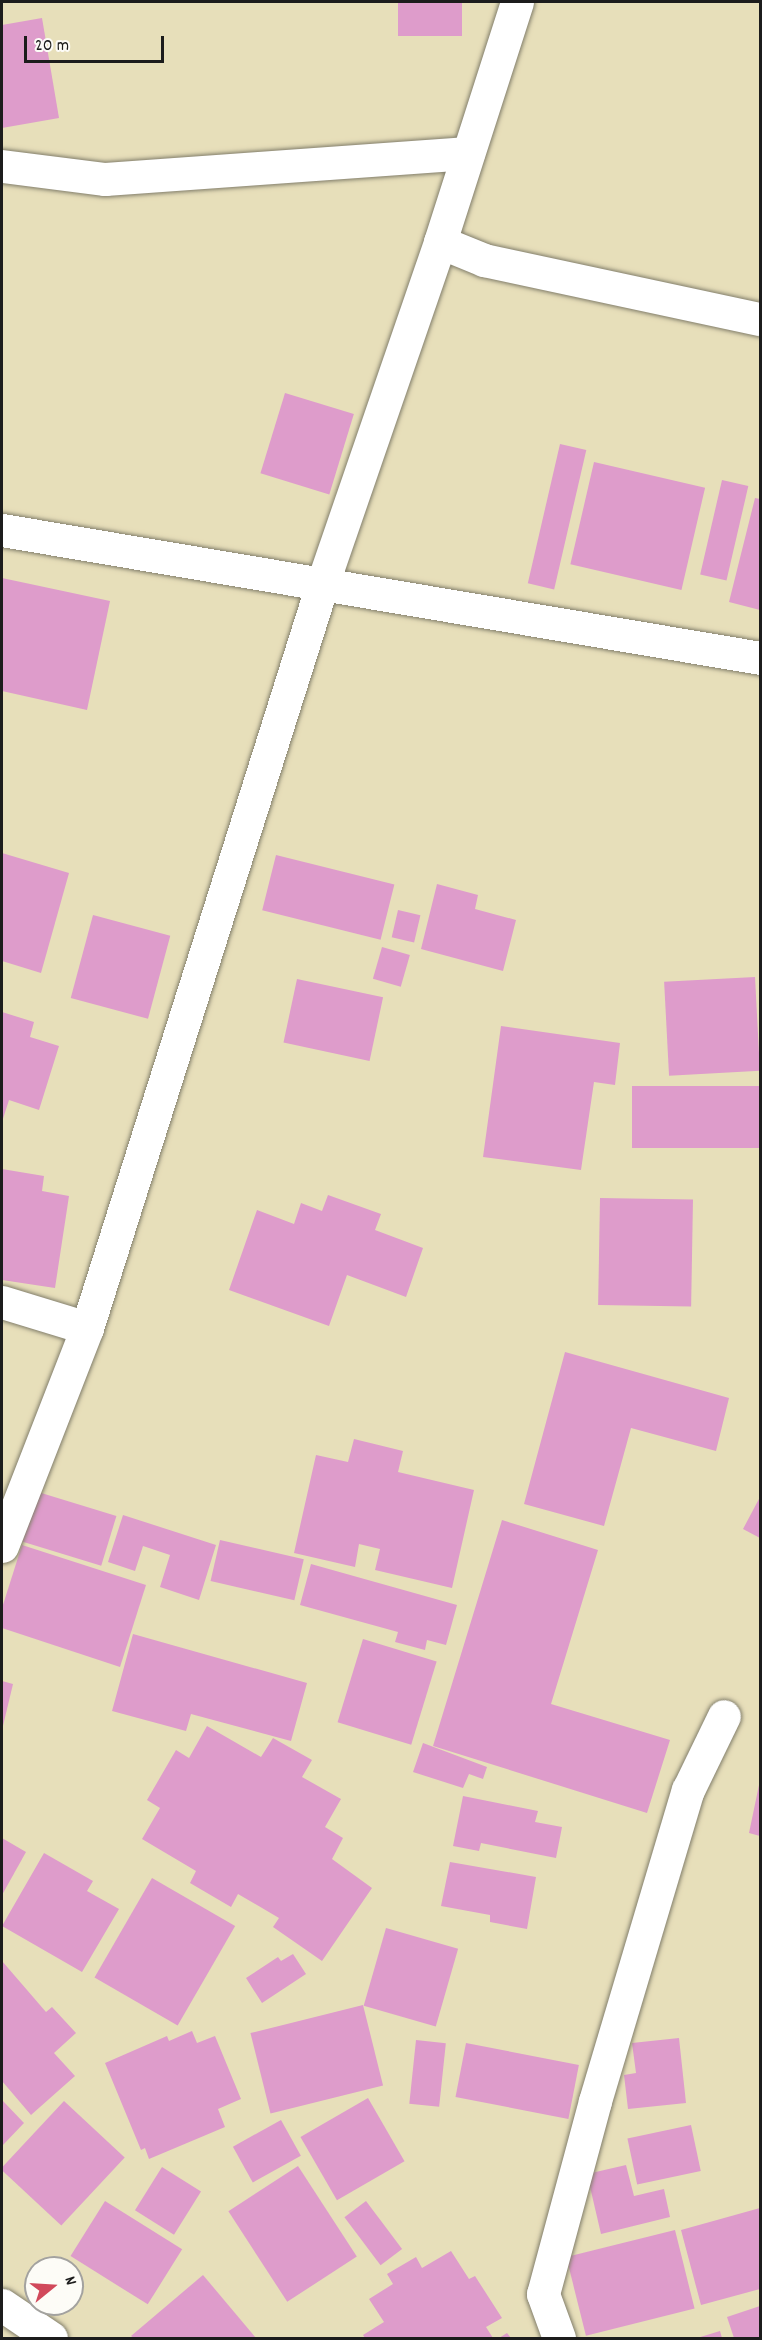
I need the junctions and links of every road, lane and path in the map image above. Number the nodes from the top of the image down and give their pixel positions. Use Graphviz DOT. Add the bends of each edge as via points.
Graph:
graph roads {
  1 [pos="517,2"];
  2 [pos="468,153"];
  3 [pos="2,166"];
  4 [pos="440,242"];
  5 [pos="760,319"];
  6 [pos="2,530"];
  7 [pos="323,582"];
  8 [pos="760,658"];
  9 [pos="2,1302"];
  10 [pos="87,1328"];
  11 [pos="2,1546"];
  12 [pos="724,1716"];
  13 [pos="2,2305"];
  14 [pos="51,2338"];
  15 [pos="559,2338"];
  1 -- 2 [label="street"];
  2 -- 3 [label="street" via="105,179"];
  2 -- 4 [label="street"];
  4 -- 5 [label="street" via="484,260"];
  4 -- 7 [label="street"];
  6 -- 7 [label="street"];
  7 -- 8 [label="street"];
  7 -- 10 [label="street"];
  9 -- 10 [label="street"];
  10 -- 11 [label="street"];
  12 -- 15 [label="street" via="688,1790 595,2101 546,2282 543,2294"];
  13 -- 14 [label="street"];
}
